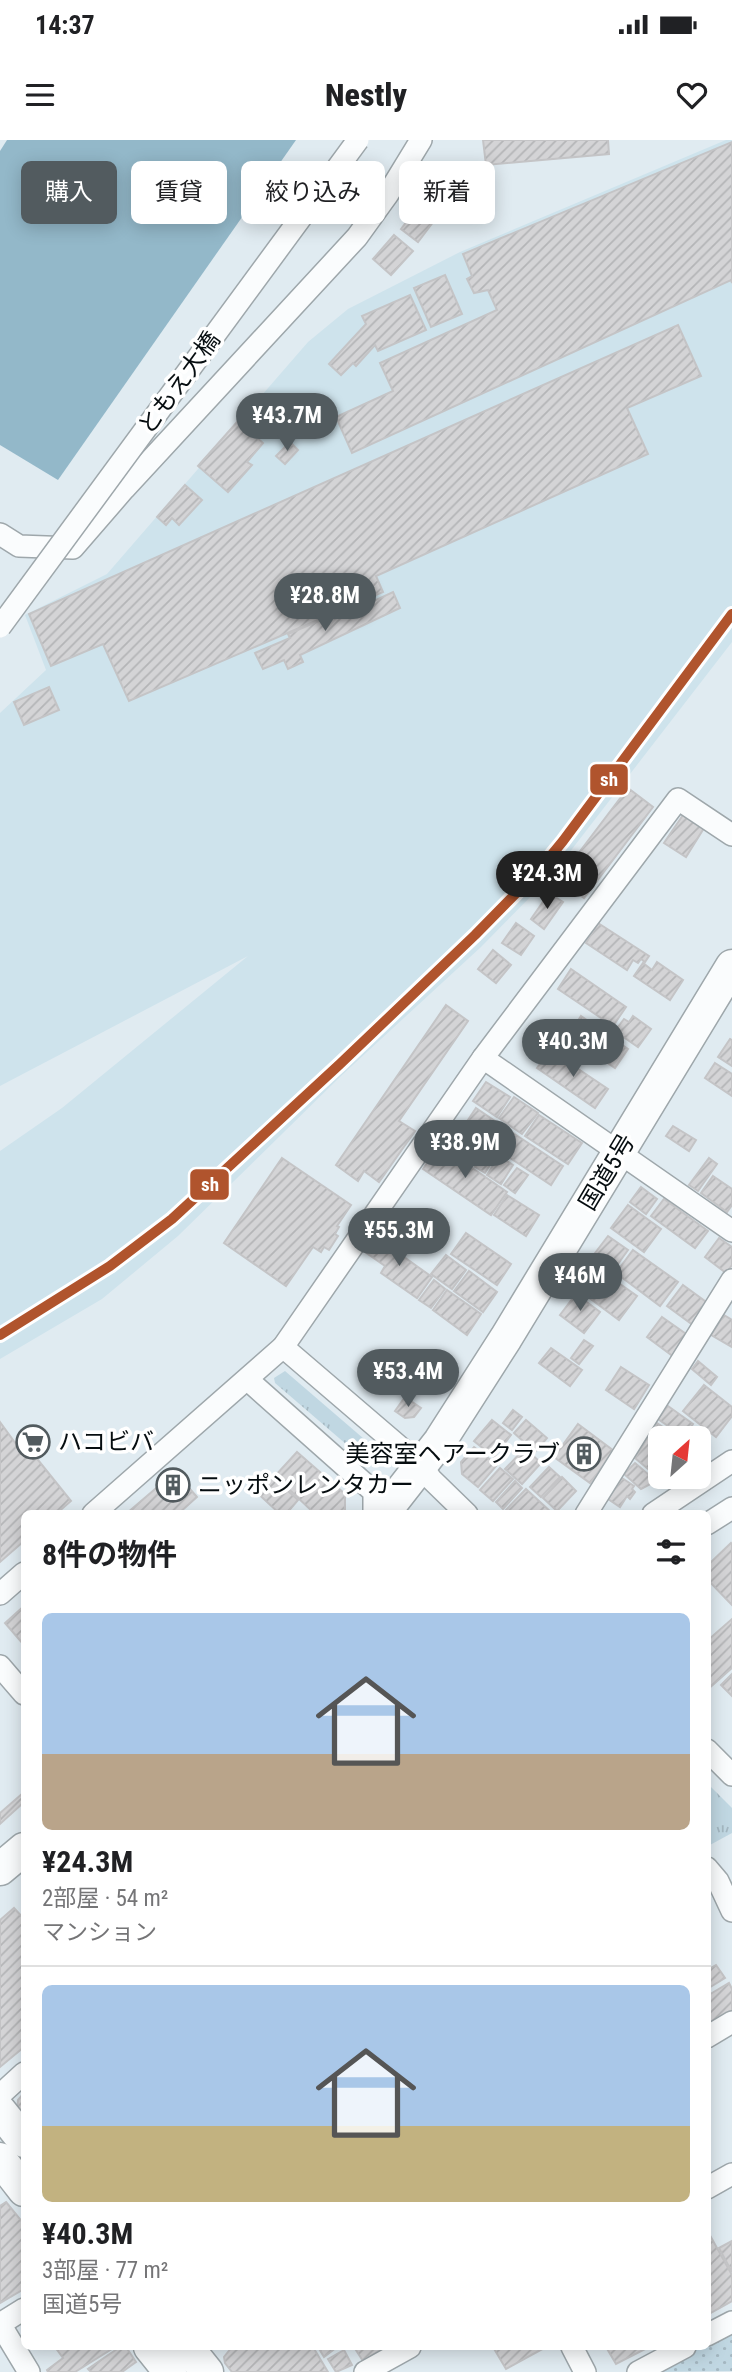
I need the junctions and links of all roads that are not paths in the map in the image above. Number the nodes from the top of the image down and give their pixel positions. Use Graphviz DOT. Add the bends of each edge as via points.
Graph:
graph roads {
  1 [pos="358,140"];
  2 [pos="421,140"];
  3 [pos="0,534"];
  4 [pos="0,627"];
  5 [pos="732,835"];
  6 [pos="732,966"];
  7 [pos="483,1058"];
  8 [pos="618,1152"];
  9 [pos="732,1231"];
  10 [pos="732,1280"];
  11 [pos="283,1347"];
  12 [pos="248,1380"];
  13 [pos="732,1461"];
  14 [pos="422,1466"];
  15 [pos="732,1508"];
  16 [pos="102,1510"];
  17 [pos="374,1510"];
  18 [pos="386,1510"];
  19 [pos="463,1510"];
  20 [pos="588,1510"];
  21 [pos="659,1510"];
  22 [pos="711,1521"];
  23 [pos="21,1576"];
  24 [pos="0,1594"];
  25 [pos="0,1665"];
  26 [pos="21,1690"];
  27 [pos="711,1754"];
  28 [pos="732,1775"];
  29 [pos="21,1852"];
  30 [pos="0,1870"];
  31 [pos="716,1877"];
  32 [pos="732,1912"];
  33 [pos="732,2022"];
  34 [pos="711,2035"];
  35 [pos="21,2076"];
  36 [pos="0,2095"];
  37 [pos="0,2111"];
  38 [pos="21,2137"];
  39 [pos="0,2159"];
  40 [pos="732,2174"];
  41 [pos="21,2186"];
  42 [pos="711,2186"];
  43 [pos="21,2311"];
  44 [pos="732,2322"];
  45 [pos="0,2324"];
  46 [pos="711,2333"];
  47 [pos="161,2350"];
  48 [pos="405,2350"];
  49 [pos="574,2350"];
  50 [pos="679,2350"];
  51 [pos="191,2358"];
  52 [pos="29,2372"];
  53 [pos="365,2372"];
  54 [pos="585,2372"];
  55 [pos="638,2372"];
  1 -- 4 [label="street, ともえ大橋, bridge"];
  2 -- 3 [label="street" via="357,237 74,548 19,546"];
  5 -- 7 [label="street" via="678,799"];
  6 -- 8 [label="highway, 国道5号"];
  7 -- 8 [label="street"];
  7 -- 11 [label="street"];
  8 -- 9 [label="street"];
  8 -- 14 [label="highway, 国道5号"];
  10 -- 20 [label="street"];
  11 -- 12 [label="street"];
  11 -- 14 [label="street"];
  12 -- 16 [label="street"];
  12 -- 17 [label="street" via="374,1492"];
  13 -- 21 [label="street"];
  14 -- 18 [label="highway, 国道5号"];
  14 -- 19 [label="street"];
  15 -- 22 [label="street"];
  23 -- 24 [label="street"];
  25 -- 26 [label="street"];
  27 -- 28 [label="street"];
  29 -- 30 [label="highway"];
  31 -- 32 [label="street"];
  33 -- 34 [label="street"];
  35 -- 36 [label="street"];
  37 -- 38 [label="highway"];
  39 -- 41 [label="highway"];
  40 -- 42 [label="street"];
  43 -- 45 [label="street"];
  44 -- 46 [label="street"];
  45 -- 52 [label="street"];
  47 -- 51 [label="highway"];
  48 -- 53 [label="street"];
  49 -- 54 [label="street"];
  50 -- 55 [label="street"];
}
